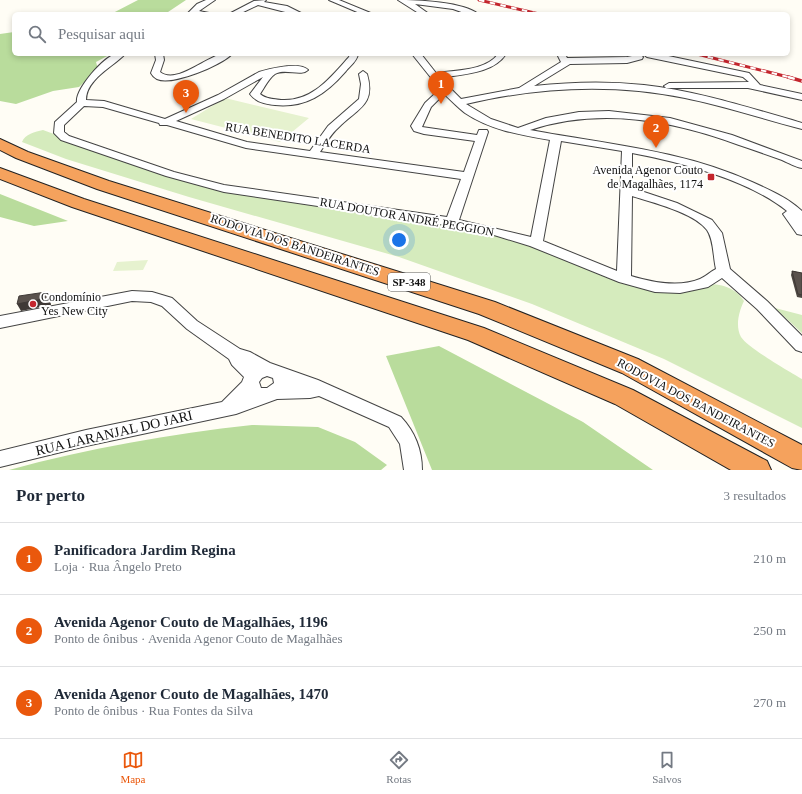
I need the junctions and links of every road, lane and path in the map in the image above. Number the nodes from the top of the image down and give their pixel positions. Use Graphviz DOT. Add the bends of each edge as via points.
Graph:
graph roads {
  1 [pos="210,0"];
  2 [pos="333,0"];
  3 [pos="404,0"];
  4 [pos="259,1"];
  5 [pos="193,12"];
  6 [pos="237,12"];
  7 [pos="294,12"];
  8 [pos="364,12"];
  9 [pos="423,12"];
  10 [pos="468,12"];
  11 [pos="118,56"];
  12 [pos="159,56"];
  13 [pos="224,56"];
  14 [pos="354,56"];
  15 [pos="418,56"];
  16 [pos="501,56"];
  17 [pos="638,56"];
  18 [pos="656,56"];
  19 [pos="563,57"];
  20 [pos="304,70"];
  21 [pos="268,74"];
  22 [pos="363,74"];
  23 [pos="434,76"];
  24 [pos="543,78"];
  25 [pos="756,86"];
  26 [pos="549,88"];
  27 [pos="645,88"];
  28 [pos="446,90"];
  29 [pos="520,92"];
  30 [pos="229,93"];
  31 [pos="255,94"];
  32 [pos="802,97"];
  33 [pos="82,103"];
  34 [pos="458,103"];
  35 [pos="802,115"];
  36 [pos="489,122"];
  37 [pos="788,122"];
  38 [pos="164,123"];
  39 [pos="802,126"];
  40 [pos="519,130"];
  41 [pos="556,138"];
  42 [pos="481,139"];
  43 [pos="0,144"];
  44 [pos="627,149"];
  45 [pos="313,155"];
  46 [pos="802,165"];
  47 [pos="0,172"];
  48 [pos="467,176"];
  49 [pos="745,183"];
  50 [pos="626,190"];
  51 [pos="802,218"];
  52 [pos="452,222"];
  53 [pos="802,232"];
  54 [pos="536,243"];
  55 [pos="722,271"];
  56 [pos="624,278"];
  57 [pos="0,322"];
  58 [pos="802,346"];
  59 [pos="263,376"];
  60 [pos="318,389"];
  61 [pos="270,394"];
  62 [pos="228,408"];
  63 [pos="0,459"];
  64 [pos="802,459"];
  65 [pos="413,470"];
  66 [pos="756,470"];
  1 -- 5 [label="street"];
  2 -- 8 [label="street"];
  3 -- 9 [label="street"];
  3 -- 10 [label="street" via="454,7"];
  4 -- 6 [label="street"];
  4 -- 7 [label="street"];
  11 -- 33 [label="street" via="107,63 86,87 81,95"];
  12 -- 13 [label="street" via="155,73 166,78 185,75"];
  14 -- 31 [label="street" via="319,93 308,100 279,103 260,99"];
  15 -- 23 [label="street"];
  16 -- 23 [label="street" via="499,60 485,66"];
  17 -- 19 [label="street" via="635,60"];
  18 -- 25 [label="street" via="747,76"];
  19 -- 24 [label="street" via="566,63"];
  20 -- 21 [label="street" via="279,68"];
  21 -- 30 [label="street" via="260,74"];
  21 -- 31 [label="street" via="268,78"];
  22 -- 45 [label="street" via="365,98 331,128"];
  23 -- 28 [label="street"];
  24 -- 26 [label="street"];
  24 -- 29 [label="street"];
  25 -- 27 [label="street"];
  25 -- 32 [label="street"];
  26 -- 27 [label="street"];
  26 -- 29 [label="street"];
  27 -- 37 [label="street" via="719,102"];
  28 -- 34 [label="street"];
  28 -- 42 [label="street" via="438,94 423,112 416,126 418,129"];
  29 -- 34 [label="street"];
  30 -- 31 [label="street"];
  30 -- 38 [label="street"];
  33 -- 38 [label="street, RUA BENEDITO LACERDA" via="104,104"];
  33 -- 52 [label="street, RUA DOUTOR ANDRÉ PEGGION" via="59,124 59,133 65,138 170,174 260,194"];
  34 -- 36 [label="street"];
  35 -- 37 [label="street" via="794,116"];
  36 -- 40 [label="street"];
  36 -- 42 [label="street"];
  37 -- 39 [label="street"];
  38 -- 45 [label="street, RUA BENEDITO LACERDA" via="246,145"];
  40 -- 41 [label="street"];
  40 -- 46 [label="street" via="550,121 586,116 646,118 692,126 739,140"];
  41 -- 44 [label="street"];
  41 -- 54 [label="street"];
  42 -- 48 [label="street"];
  43 -- 64 [label="highway, RODOVIA DOS BANDEIRANTES / SP-348" via="22,155 103,185 487,308 630,366"];
  44 -- 49 [label="street" via="652,153 712,170"];
  44 -- 50 [label="street"];
  45 -- 48 [label="street, RUA BENEDITO LACERDA"];
  47 -- 66 [label="highway, SP-348" via="78,203 476,334 624,397"];
  48 -- 52 [label="street"];
  49 -- 51 [label="street" via="779,199"];
  49 -- 53 [label="street" via="778,205 799,225"];
  50 -- 55 [label="street" via="698,216 710,224 714,230"];
  50 -- 56 [label="street"];
  52 -- 54 [label="street, RUA DOUTOR ANDRÉ PEGGION"];
  54 -- 56 [label="street, RUA DOUTOR ANDRÉ PEGGION"];
  55 -- 56 [label="street, RUA DOUTOR ANDRÉ PEGGION" via="707,281 676,288 662,288"];
  55 -- 58 [label="street" via="762,305"];
  57 -- 59 [label="street" via="132,296 146,296 167,302 192,325 236,355 238,361"];
  59 -- 60 [label="street"];
  59 -- 61 [label="street" via="254,392"];
  59 -- 61 [label="street" via="282,384"];
  59 -- 62 [label="street"];
  60 -- 61 [label="street, RUA LARANJAL DO JARI"];
  60 -- 65 [label="street" via="395,422 411,448"];
  61 -- 62 [label="street, RUA LARANJAL DO JARI"];
  62 -- 63 [label="street, RUA LARANJAL DO JARI"];
}
